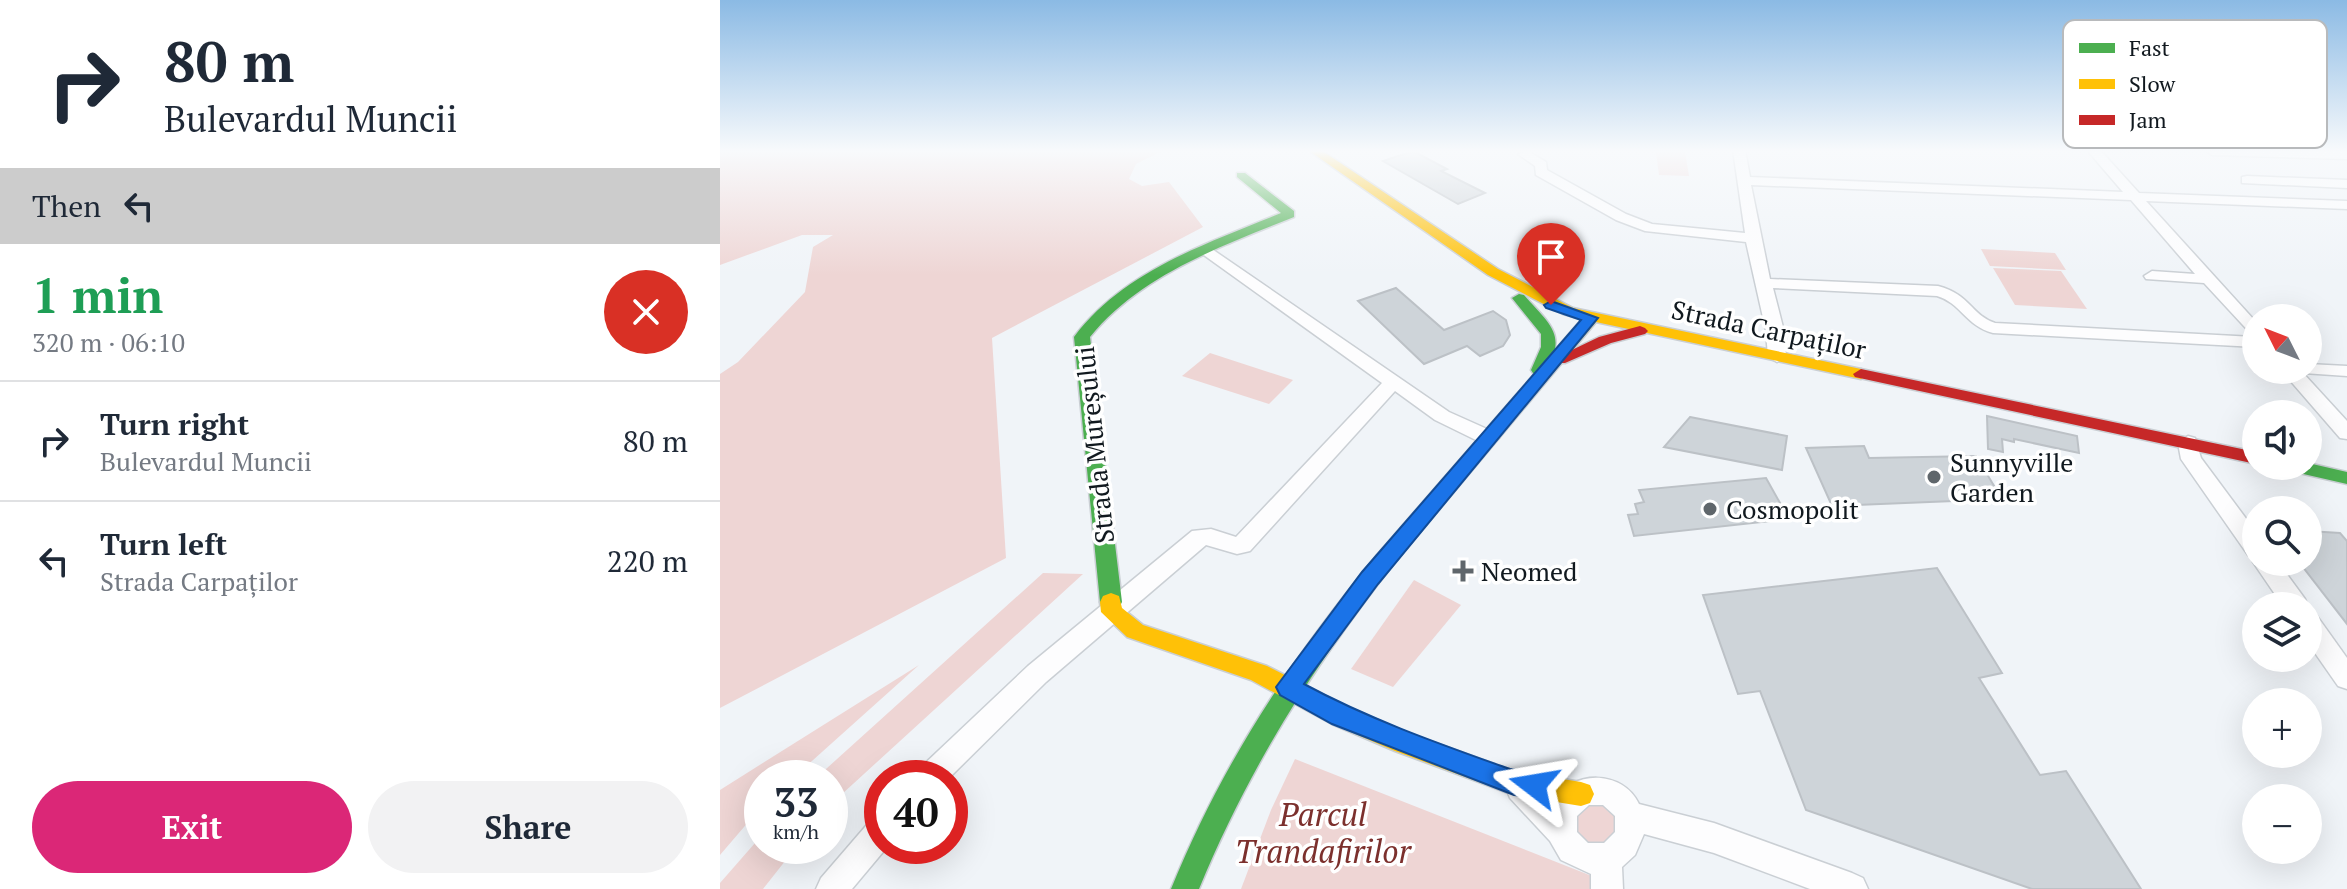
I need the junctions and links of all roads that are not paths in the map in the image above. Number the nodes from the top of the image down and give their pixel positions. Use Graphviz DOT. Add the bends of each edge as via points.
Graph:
graph roads {
  1 [pos="1262,191"];
  2 [pos="1374,191"];
  3 [pos="1577,191"];
  4 [pos="1746,191"];
  5 [pos="1986,191"];
  6 [pos="2130,191"];
  7 [pos="2261,191"];
  8 [pos="2136,198"];
  9 [pos="2273,202"];
  10 [pos="2347,205"];
  11 [pos="1753,238"];
  12 [pos="1206,250"];
  13 [pos="1493,272"];
  14 [pos="2152,276"];
  15 [pos="2209,279"];
  16 [pos="1764,283"];
  17 [pos="2242,316"];
  18 [pos="1591,318"];
  19 [pos="1645,330"];
  20 [pos="2242,341"];
  21 [pos="1777,357"];
  22 [pos="1555,362"];
  23 [pos="2322,370"];
  24 [pos="2347,371"];
  25 [pos="1394,381"];
  26 [pos="2303,384"];
  27 [pos="1530,391"];
  28 [pos="2347,433"];
  29 [pos="1489,438"];
  30 [pos="2188,443"];
  31 [pos="2242,455"];
  32 [pos="2322,472"];
  33 [pos="2347,478"];
  34 [pos="2242,530"];
  35 [pos="1112,612"];
  36 [pos="2322,643"];
  37 [pos="2347,678"];
  38 [pos="1288,687"];
  39 [pos="948,760"];
  40 [pos="1514,783"];
  41 [pos="1581,794"];
  42 [pos="1630,816"];
  43 [pos="1562,832"];
  44 [pos="864,851"];
  45 [pos="1606,874"];
  46 [pos="832,889"];
  47 [pos="1185,889"];
  48 [pos="1852,889"];
  1 -- 12 [label="main road, Strada Mureșului" via="1290,214"];
  2 -- 13 [label="main road, Strada Carpaților"];
  3 -- 11 [label="street" via="1637,224 1666,232"];
  4 -- 11 [label="street"];
  5 -- 8 [label="street"];
  6 -- 8 [label="street"];
  7 -- 9 [label="street"];
  8 -- 9 [label="street"];
  8 -- 15 [label="street"];
  9 -- 10 [label="street"];
  11 -- 16 [label="street"];
  12 -- 25 [label="street"];
  12 -- 35 [label="main road, Strada Mureșului" via="1106,308 1084,329"];
  13 -- 18 [label="main road, Strada Carpaților" via="1551,305"];
  13 -- 27 [label="main road" via="1549,333 1549,347"];
  14 -- 15 [label="street"];
  15 -- 17 [label="street"];
  16 -- 20 [label="street" via="1930,290 1957,296 1975,323 1993,328"];
  16 -- 21 [label="street"];
  18 -- 19 [label="main road, Strada Carpaților"];
  18 -- 22 [label="main road"];
  19 -- 21 [label="main road, Strada Carpaților"];
  19 -- 22 [label="main road"];
  21 -- 30 [label="main road, Strada Carpaților"];
  22 -- 27 [label="main road"];
  23 -- 24 [label="street"];
  25 -- 29 [label="street" via="1442,416"];
  25 -- 35 [label="street" via="1242,545 1200,537"];
  26 -- 28 [label="street"];
  27 -- 29 [label="main road"];
  29 -- 38 [label="main road" via="1370,578"];
  30 -- 31 [label="main road, Strada Carpaților"];
  30 -- 34 [label="street" via="2191,459"];
  32 -- 33 [label="main road"];
  35 -- 38 [label="main road" via="1135,631"];
  35 -- 39 [label="street" via="1037,674"];
  36 -- 37 [label="street"];
  38 -- 40 [label="main road" via="1341,716"];
  38 -- 47 [label="main road" via="1226,796"];
  40 -- 41 [label="main road"];
  40 -- 43 [label="street"];
  41 -- 42 [label="street" via="1598,791 1614,797"];
  41 -- 43 [label="street" via="1563,811"];
  42 -- 45 [label="street" via="1625,847"];
  42 -- 48 [label="street" via="1714,838"];
  43 -- 45 [label="street" via="1566,842"];
  44 -- 46 [label="street"];
}
